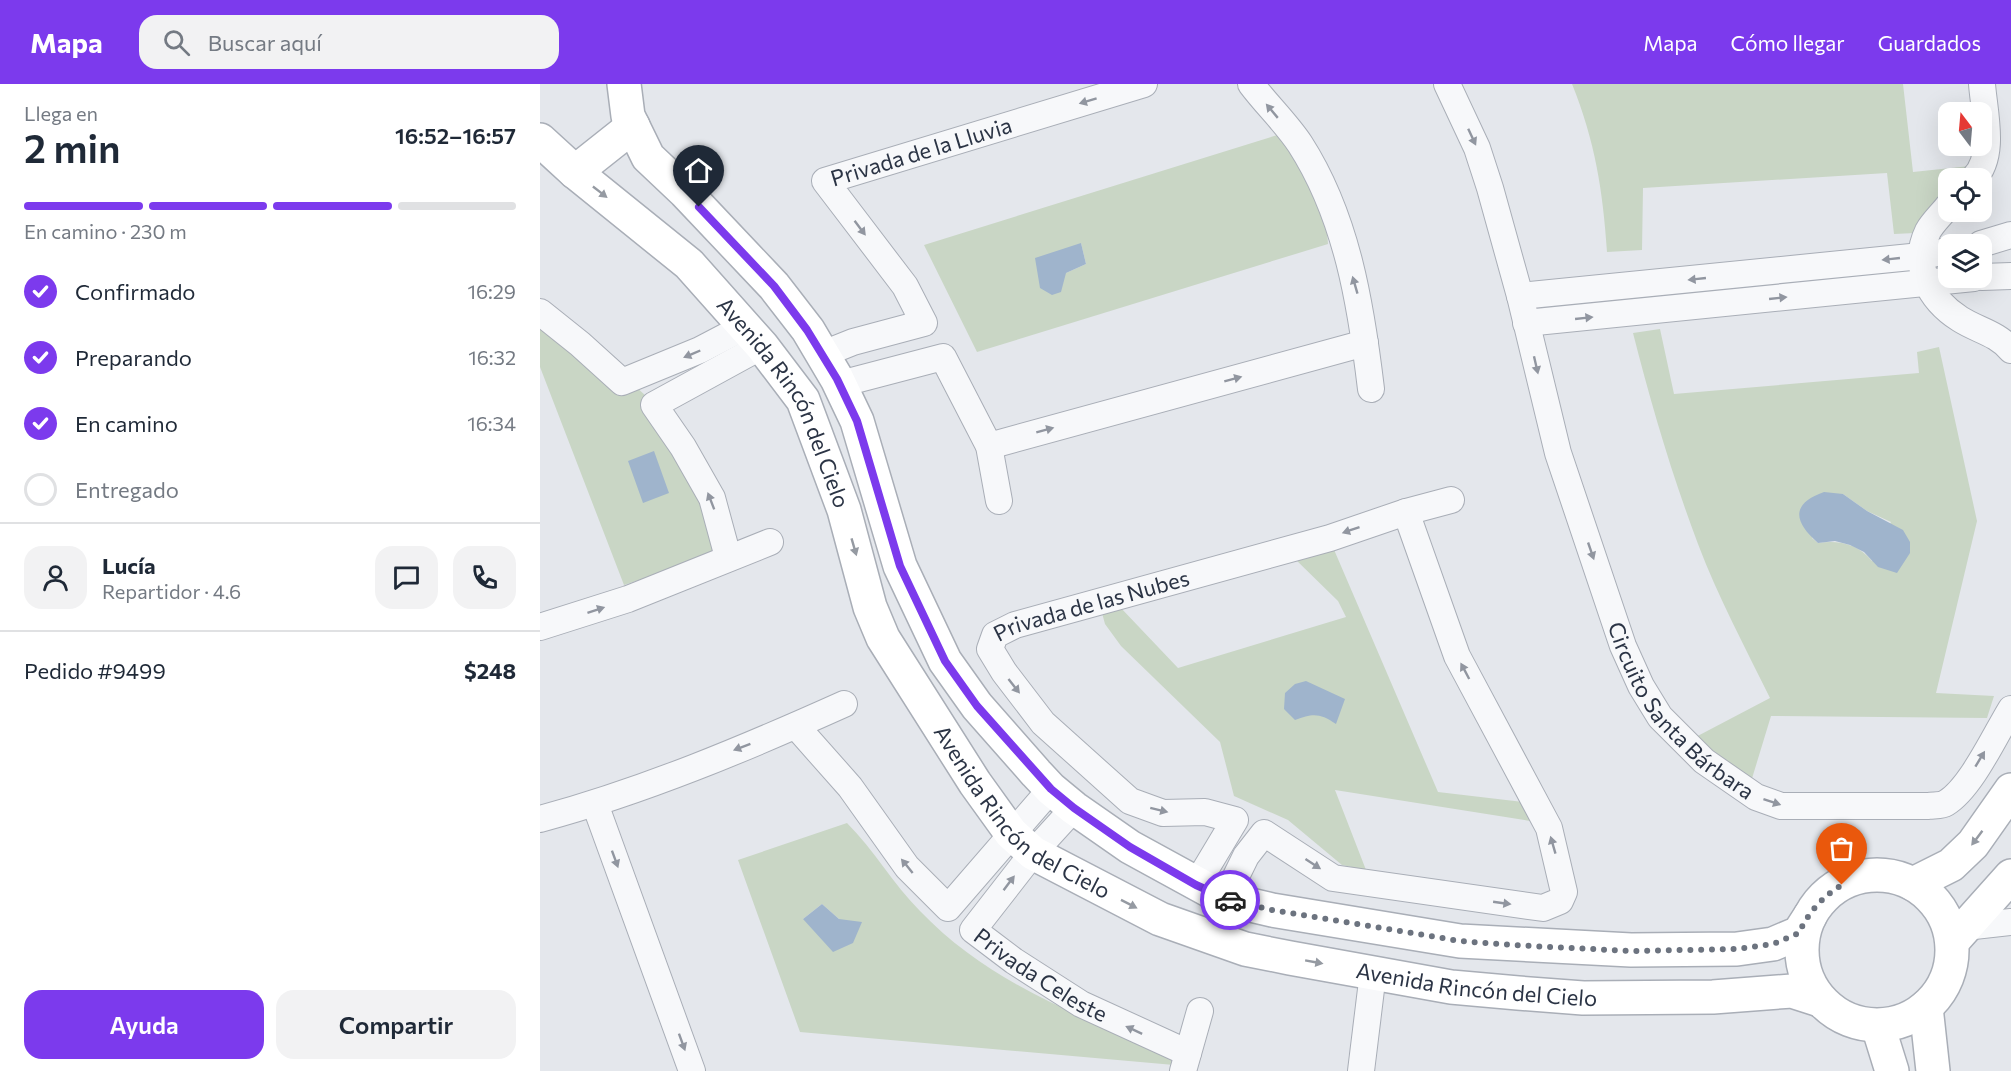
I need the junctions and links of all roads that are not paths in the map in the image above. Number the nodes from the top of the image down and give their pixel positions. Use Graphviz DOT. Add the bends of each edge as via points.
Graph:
graph roads {
  1 [pos="624,84"];
  2 [pos="1144,84"];
  3 [pos="1251,84"];
  4 [pos="1447,84"];
  5 [pos="1982,84"];
  6 [pos="633,126"];
  7 [pos="540,141"];
  8 [pos="1982,168"];
  9 [pos="575,172"];
  10 [pos="1938,218"];
  11 [pos="2011,236"];
  12 [pos="1992,241"];
  13 [pos="1938,253"];
  14 [pos="1921,256"];
  15 [pos="2011,276"];
  16 [pos="1992,277"];
  17 [pos="1938,282"];
  18 [pos="1925,283"];
  19 [pos="1520,296"];
  20 [pos="540,312"];
  21 [pos="1526,323"];
  22 [pos="753,336"];
  23 [pos="1365,343"];
  24 [pos="2011,350"];
  25 [pos="824,354"];
  26 [pos="840,384"];
  27 [pos="1371,389"];
  28 [pos="989,446"];
  29 [pos="1451,500"];
  30 [pos="999,501"];
  31 [pos="1406,512"];
  32 [pos="770,542"];
  33 [pos="728,557"];
  34 [pos="540,627"];
  35 [pos="844,704"];
  36 [pos="2011,709"];
  37 [pos="796,726"];
  38 [pos="2011,790"];
  39 [pos="1062,799"];
  40 [pos="595,804"];
  41 [pos="540,819"];
  42 [pos="1022,843"];
  43 [pos="2011,876"];
  44 [pos="1913,884"];
  45 [pos="1211,892"];
  46 [pos="1810,916"];
  47 [pos="2011,922"];
  48 [pos="1959,934"];
  49 [pos="1373,973"];
  50 [pos="1820,1000"];
  51 [pos="1926,1007"];
  52 [pos="1200,1011"];
  53 [pos="1878,1026"];
  54 [pos="1185,1062"];
  55 [pos="692,1071"];
  56 [pos="1361,1071"];
  57 [pos="1892,1071"];
  58 [pos="1933,1071"];
  1 -- 6 [label="street, Avenida Rincón del Cielo"];
  2 -- 25 [label="street, Privada de la Lluvia, one-way" via="825,181 905,286 924,323"];
  23 -- 3 [label="street, one-way" via="1359,296 1326,194 1300,144"];
  4 -- 19 [label="street, Circuito Santa Bárbara, one-way" via="1478,148"];
  5 -- 8 [label="street" via="1988,143"];
  6 -- 9 [label="street"];
  6 -- 25 [label="street, Avenida Rincón del Cielo" via="648,157 774,286"];
  7 -- 9 [label="street, Avenida Rincón del Cielo"];
  9 -- 22 [label="street, Avenida Rincón del Cielo, one-way" via="689,264"];
  10 -- 14 [label="street" via="1928,231"];
  11 -- 12 [label="street"];
  13 -- 14 [label="street"];
  14 -- 18 [label="street"];
  14 -- 19 [label="street, one-way"];
  15 -- 16 [label="street"];
  17 -- 18 [label="street"];
  21 -- 18 [label="street, one-way"];
  18 -- 24 [label="street" via="1940,304"];
  19 -- 21 [label="street, Circuito Santa Bárbara"];
  22 -- 20 [label="street, one-way" via="700,350 622,382"];
  21 -- 36 [label="street, Circuito Santa Bárbara, one-way" via="1558,453 1623,646 1660,717 1704,761 1756,797 1781,806 1944,805 1968,780"];
  33 -- 22 [label="street, one-way" via="712,498 654,405"];
  22 -- 42 [label="street, Avenida Rincón del Cielo, one-way" via="803,400 844,510 870,607 883,638 947,741"];
  23 -- 27 [label="street"];
  28 -- 23 [label="street, one-way"];
  25 -- 26 [label="street, Avenida Rincón del Cielo"];
  26 -- 28 [label="street" via="943,357"];
  26 -- 39 [label="street, Avenida Rincón del Cielo" via="857,421 900,566 945,661 977,706"];
  28 -- 30 [label="street"];
  29 -- 31 [label="street, Privada de las Nubes"];
  45 -- 31 [label="street, one-way" via="1264,833 1333,878 1544,908 1560,901 1564,892 1549,828 1457,656"];
  31 -- 45 [label="street, Privada de las Nubes, one-way" via="1330,538 1015,625 995,635 990,649 1043,723 1130,801 1163,813 1205,812 1235,820"];
  32 -- 33 [label="street"];
  34 -- 33 [label="street, one-way" via="628,599"];
  35 -- 37 [label="street"];
  37 -- 40 [label="street, one-way"];
  42 -- 37 [label="street, Privada Celeste, one-way" via="948,908 907,867 838,772"];
  38 -- 44 [label="street, one-way" via="1973,844 1952,866"];
  39 -- 42 [label="street, Privada Celeste"];
  39 -- 45 [label="street, Avenida Rincón del Cielo" via="1130,847"];
  40 -- 41 [label="street"];
  40 -- 55 [label="street, one-way"];
  42 -- 49 [label="street, Avenida Rincón del Cielo, one-way" via="1160,919 1245,949"];
  54 -- 42 [label="street, Privada Celeste, one-way" via="1081,1004 973,930"];
  43 -- 48 [label="street"];
  44 -- 46 [label="street" via="1884,875 1855,879 1829,892"];
  44 -- 48 [label="street"];
  45 -- 46 [label="street, Avenida Rincón del Cielo" via="1272,910 1460,941 1631,951 1737,949 1773,944 1799,933"];
  46 -- 50 [label="street" via="1803,937 1802,960 1808,982"];
  47 -- 48 [label="street"];
  48 -- 51 [label="street" via="1942,988"];
  49 -- 50 [label="street, Avenida Rincón del Cielo" via="1451,987 1583,998 1713,997 1792,991"];
  49 -- 56 [label="street"];
  50 -- 53 [label="street" via="1854,1022"];
  51 -- 53 [label="street" via="1904,1021"];
  51 -- 58 [label="street"];
  52 -- 54 [label="street, Privada Celeste"];
  53 -- 57 [label="street"];
}
